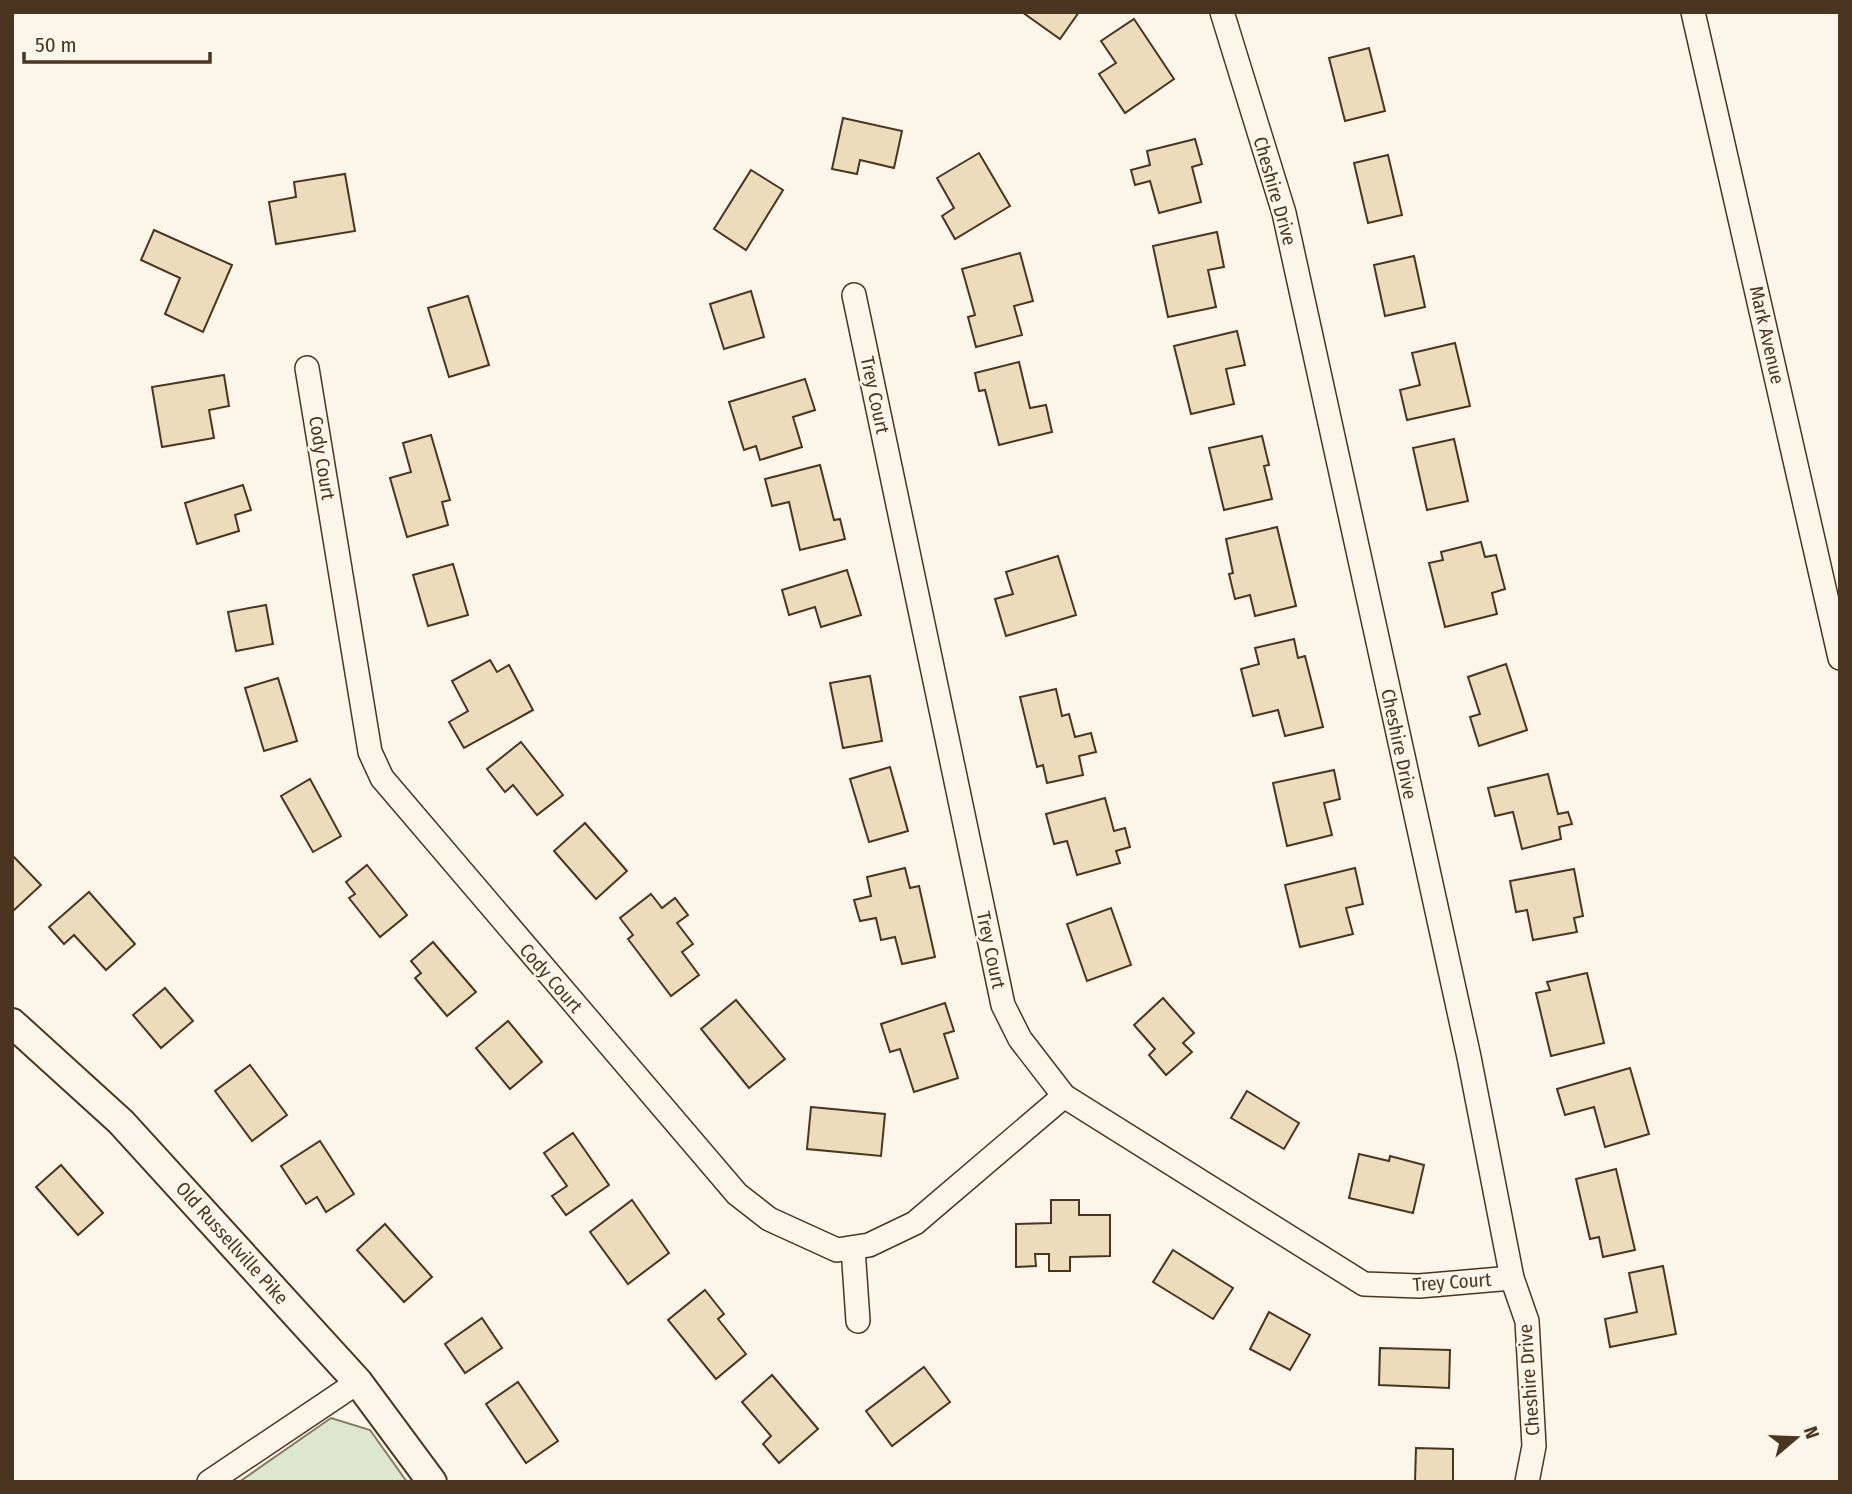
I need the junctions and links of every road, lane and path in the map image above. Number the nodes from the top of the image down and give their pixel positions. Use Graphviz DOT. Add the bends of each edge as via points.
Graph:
graph roads {
  1 [pos="1222,12"];
  2 [pos="1693,12"];
  3 [pos="854,295"];
  4 [pos="307,368"];
  5 [pos="1835,612"];
  6 [pos="1840,658"];
  7 [pos="12,1023"];
  8 [pos="1064,1096"];
  9 [pos="853,1248"];
  10 [pos="1512,1278"];
  11 [pos="858,1321"];
  12 [pos="358,1382"];
  13 [pos="209,1482"];
  14 [pos="432,1482"];
  15 [pos="1527,1482"];
  1 -- 10 [label="street, Cheshire Drive" via="1284,213 1469,1057"];
  2 -- 5 [label="street, Mark Avenue"];
  3 -- 8 [label="street, Trey Court" via="1003,1005 1020,1039"];
  4 -- 9 [label="street, Cody Court" via="370,752 382,778 737,1194 769,1219 837,1250"];
  5 -- 6 [label="street, Mark Avenue"];
  7 -- 12 [label="street, Old Russellville Pike" via="121,1122"];
  8 -- 9 [label="street, Cody Court" via="915,1223"];
  8 -- 10 [label="street, Trey Court" via="1364,1284 1419,1286"];
  9 -- 11 [label="street"];
  10 -- 15 [label="street, Cheshire Drive" via="1527,1321 1534,1446"];
  12 -- 13 [label="street"];
  12 -- 14 [label="street, Old Russellville Pike"];
}
